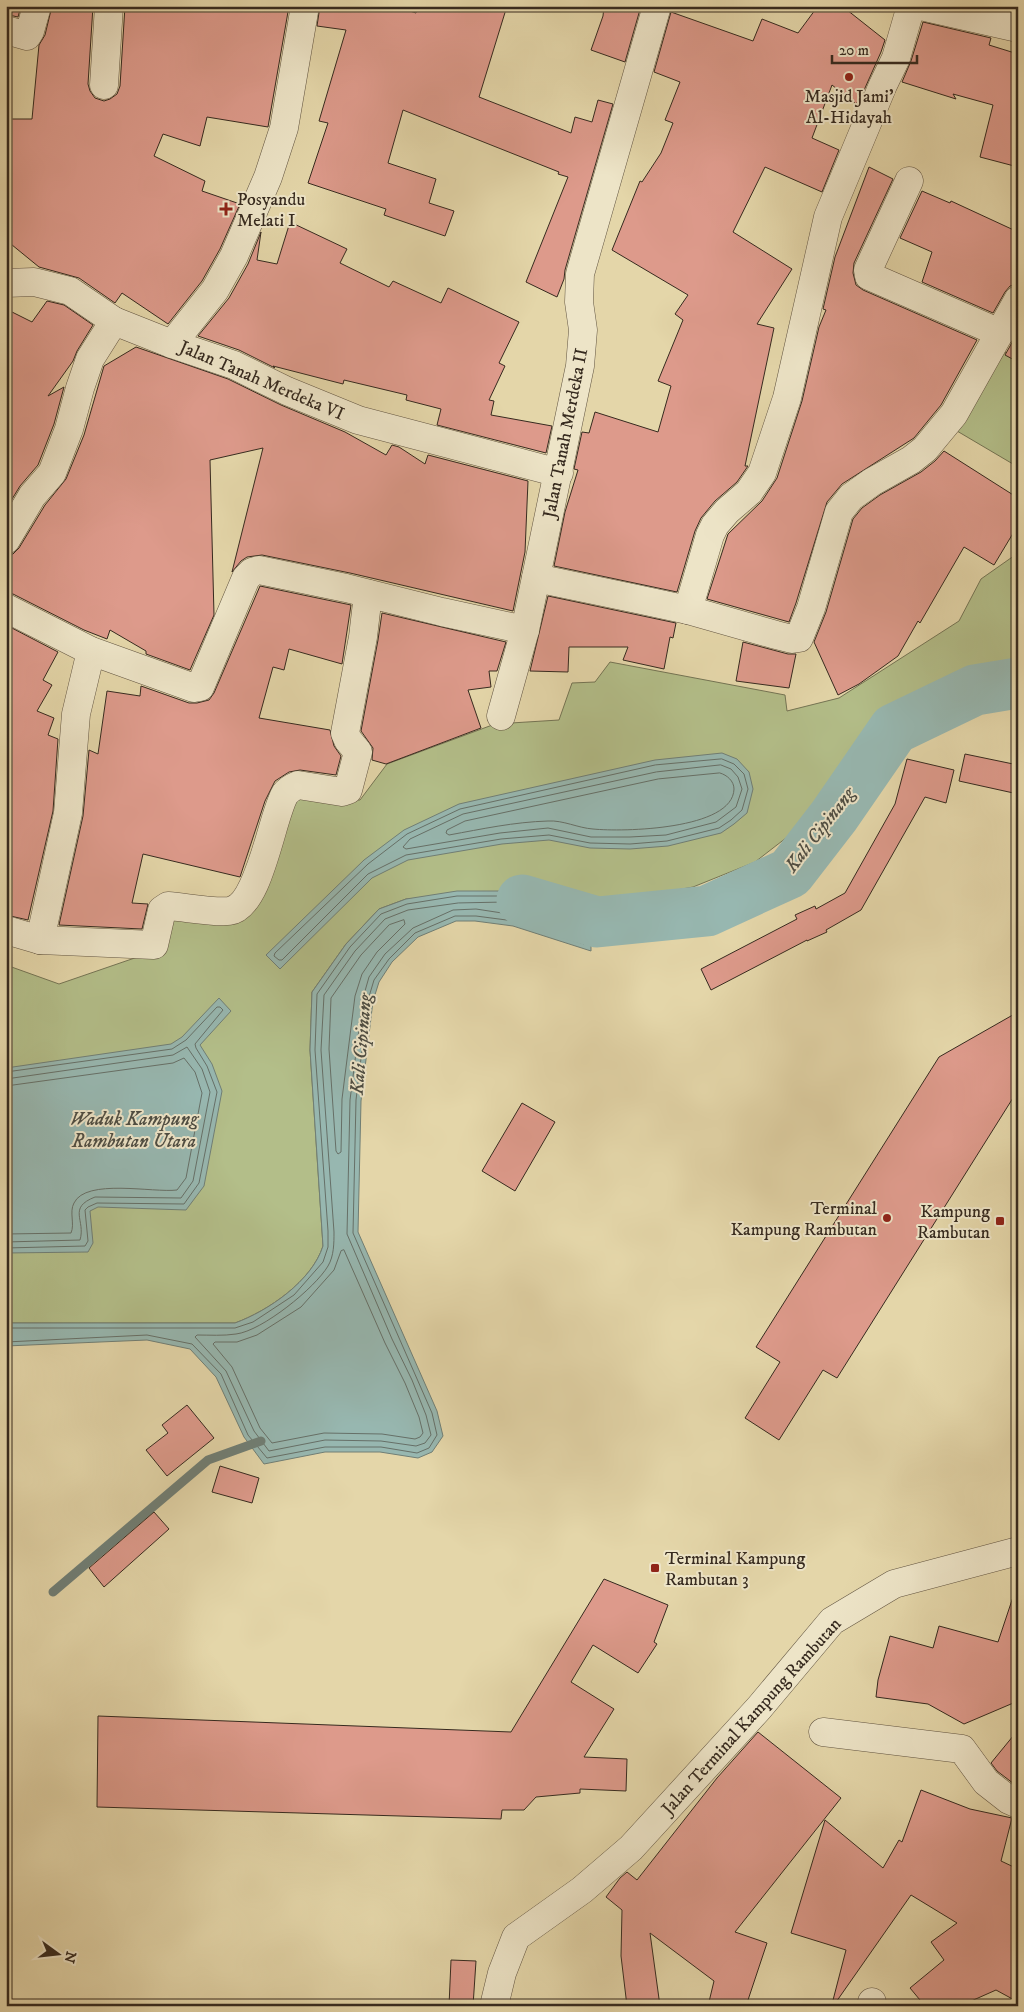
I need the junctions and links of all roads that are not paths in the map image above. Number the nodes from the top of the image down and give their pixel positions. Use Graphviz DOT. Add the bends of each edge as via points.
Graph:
graph roads {
  1 [pos="37,6"];
  2 [pos="109,6"];
  3 [pos="305,6"];
  4 [pos="657,6"];
  5 [pos="911,6"];
  6 [pos="921,6"];
  7 [pos="1018,28"];
  8 [pos="6,30"];
  9 [pos="104,84"];
  10 [pos="909,181"];
  11 [pos="6,283"];
  12 [pos="1018,300"];
  13 [pos="114,321"];
  14 [pos="1000,333"];
  15 [pos="172,344"];
  16 [pos="559,473"];
  17 [pos="6,540"];
  18 [pos="536,578"];
  19 [pos="368,594"];
  20 [pos="6,608"];
  21 [pos="688,610"];
  22 [pos="525,630"];
  23 [pos="91,651"];
  24 [pos="502,716"];
  25 [pos="6,930"];
  26 [pos="40,940"];
  27 [pos="1018,1551"];
  28 [pos="823,1732"];
  29 [pos="1018,1804"];
  30 [pos="494,2006"];
  1 -- 8 [label="street" via="27,36"];
  2 -- 9 [label="street"];
  3 -- 15 [label="street, Jalan Tanah Merdeka VI" via="284,128 268,177 234,256 215,290"];
  4 -- 16 [label="street, Jalan Tanah Merdeka II" via="580,274 583,330 580,366"];
  5 -- 21 [label="street" via="896,58 828,217 787,398 762,473 749,492 715,525"];
  6 -- 7 [label="street"];
  10 -- 14 [label="street" via="868,276"];
  11 -- 13 [label="street" via="34,282 70,291"];
  12 -- 14 [label="street"];
  13 -- 15 [label="street"];
  13 -- 17 [label="street" via="90,359 52,473 32,496"];
  14 -- 21 [label="street" via="954,414 925,449 851,497 839,512 799,638 776,635"];
  15 -- 16 [label="street, Jalan Tanah Merdeka VI" via="234,365 358,420"];
  16 -- 18 [label="street, Jalan Tanah Merdeka II"];
  18 -- 21 [label="street"];
  18 -- 22 [label="street, Jalan Tanah Merdeka II"];
  19 -- 22 [label="street"];
  19 -- 23 [label="street" via="260,570 252,572 246,578 198,688"];
  19 -- 26 [label="street" via="345,733 358,752 348,790 342,792 298,785 286,793 263,862 241,906 230,911 168,906 162,910 154,945"];
  20 -- 23 [label="street"];
  22 -- 24 [label="street, Jalan Tanah Merdeka II"];
  23 -- 26 [label="street" via="76,714 68,813"];
  25 -- 26 [label="street"];
  27 -- 30 [label="street, Jalan Terminal Kampung Rambutan" via="894,1584 832,1621 759,1708 631,1848 582,1890 516,1937 502,1972"];
  28 -- 29 [label="street" via="962,1749 986,1782"];
}
